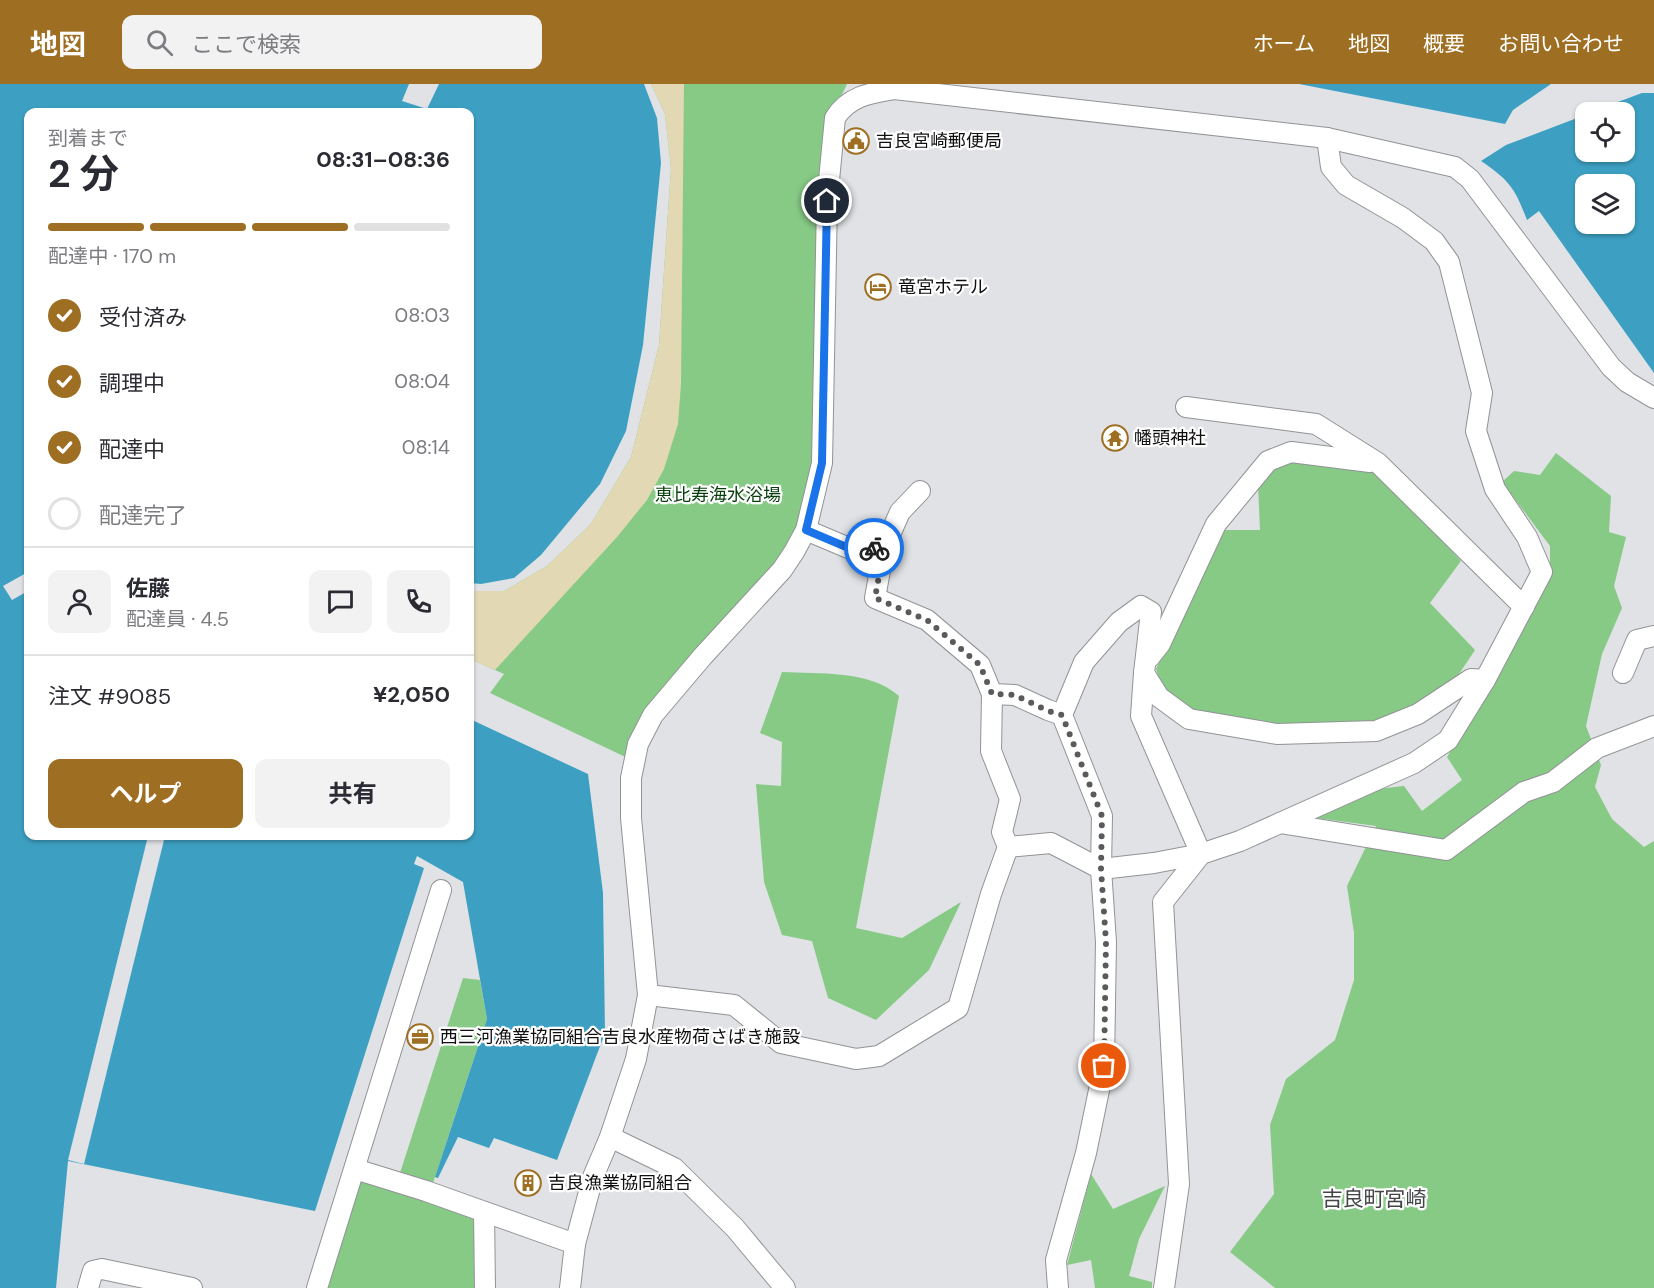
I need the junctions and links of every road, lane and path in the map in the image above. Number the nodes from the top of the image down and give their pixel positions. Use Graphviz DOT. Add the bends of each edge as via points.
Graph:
graph roads {
  1 [pos="1327,138"];
  2 [pos="1654,398"];
  3 [pos="1186,407"];
  4 [pos="1378,463"];
  5 [pos="920,491"];
  6 [pos="806,530"];
  7 [pos="884,548"];
  8 [pos="1524,607"];
  9 [pos="1654,636"];
  10 [pos="1144,668"];
  11 [pos="1623,673"];
  12 [pos="1485,680"];
  13 [pos="992,694"];
  14 [pos="1062,715"];
  15 [pos="1654,726"];
  16 [pos="1280,823"];
  17 [pos="1008,847"];
  18 [pos="1201,854"];
  19 [pos="1101,869"];
  20 [pos="441,890"];
  21 [pos="648,995"];
  22 [pos="610,1137"];
  23 [pos="354,1169"];
  24 [pos="484,1212"];
  25 [pos="575,1244"];
  26 [pos="88,1288"];
  27 [pos="192,1288"];
  28 [pos="316,1288"];
  29 [pos="485,1288"];
  30 [pos="570,1288"];
  31 [pos="785,1288"];
  32 [pos="1058,1288"];
  33 [pos="1164,1288"];
  1 -- 2 [label="street" via="1455,167 1470,179 1611,367"];
  1 -- 6 [label="street" via="894,89 864,94 842,107 835,118 827,201 822,463"];
  1 -- 8 [label="street" via="1331,167 1346,185 1434,241 1449,262 1482,393 1476,431 1495,489 1527,537 1542,572"];
  3 -- 4 [label="street" via="1316,424"];
  4 -- 8 [label="street"];
  4 -- 10 [label="street" via="1291,452 1268,461 1216,524 1160,644"];
  5 -- 7 [label="street" via="900,512"];
  6 -- 7 [label="street" via="851,549"];
  6 -- 21 [label="street" via="782,570 653,716 639,744 631,778 631,818"];
  7 -- 13 [label="street" via="875,598 927,620 980,665"];
  8 -- 12 [label="street"];
  9 -- 11 [label="street" via="1637,640"];
  10 -- 12 [label="street" via="1159,697 1189,719 1277,734 1376,731 1418,714 1471,679"];
  10 -- 14 [label="street" via="1151,612 1141,606 1119,622 1084,662"];
  10 -- 18 [label="street" via="1141,716"];
  12 -- 16 [label="street" via="1448,740 1414,763"];
  13 -- 14 [label="street" via="1015,695"];
  13 -- 17 [label="street" via="991,750 1010,800 1002,832"];
  14 -- 19 [label="street" via="1102,816"];
  15 -- 16 [label="street" via="1597,748 1553,782 1524,792 1446,850"];
  16 -- 18 [label="street"];
  17 -- 19 [label="street" via="1051,843"];
  17 -- 21 [label="street" via="958,1008 879,1056 856,1059 781,1042 734,1005"];
  18 -- 19 [label="street"];
  18 -- 33 [label="street" via="1162,902 1179,1184"];
  19 -- 32 [label="street" via="1106,942 1104,1066 1086,1153 1056,1260"];
  20 -- 23 [label="street"];
  21 -- 22 [label="street" via="636,1059"];
  22 -- 25 [label="street" via="593,1177"];
  22 -- 31 [label="street" via="674,1168 735,1228"];
  23 -- 24 [label="street"];
  23 -- 28 [label="street"];
  24 -- 25 [label="street"];
  24 -- 29 [label="street"];
  25 -- 30 [label="street"];
  26 -- 27 [label="street" via="93,1270 102,1269"];
}
